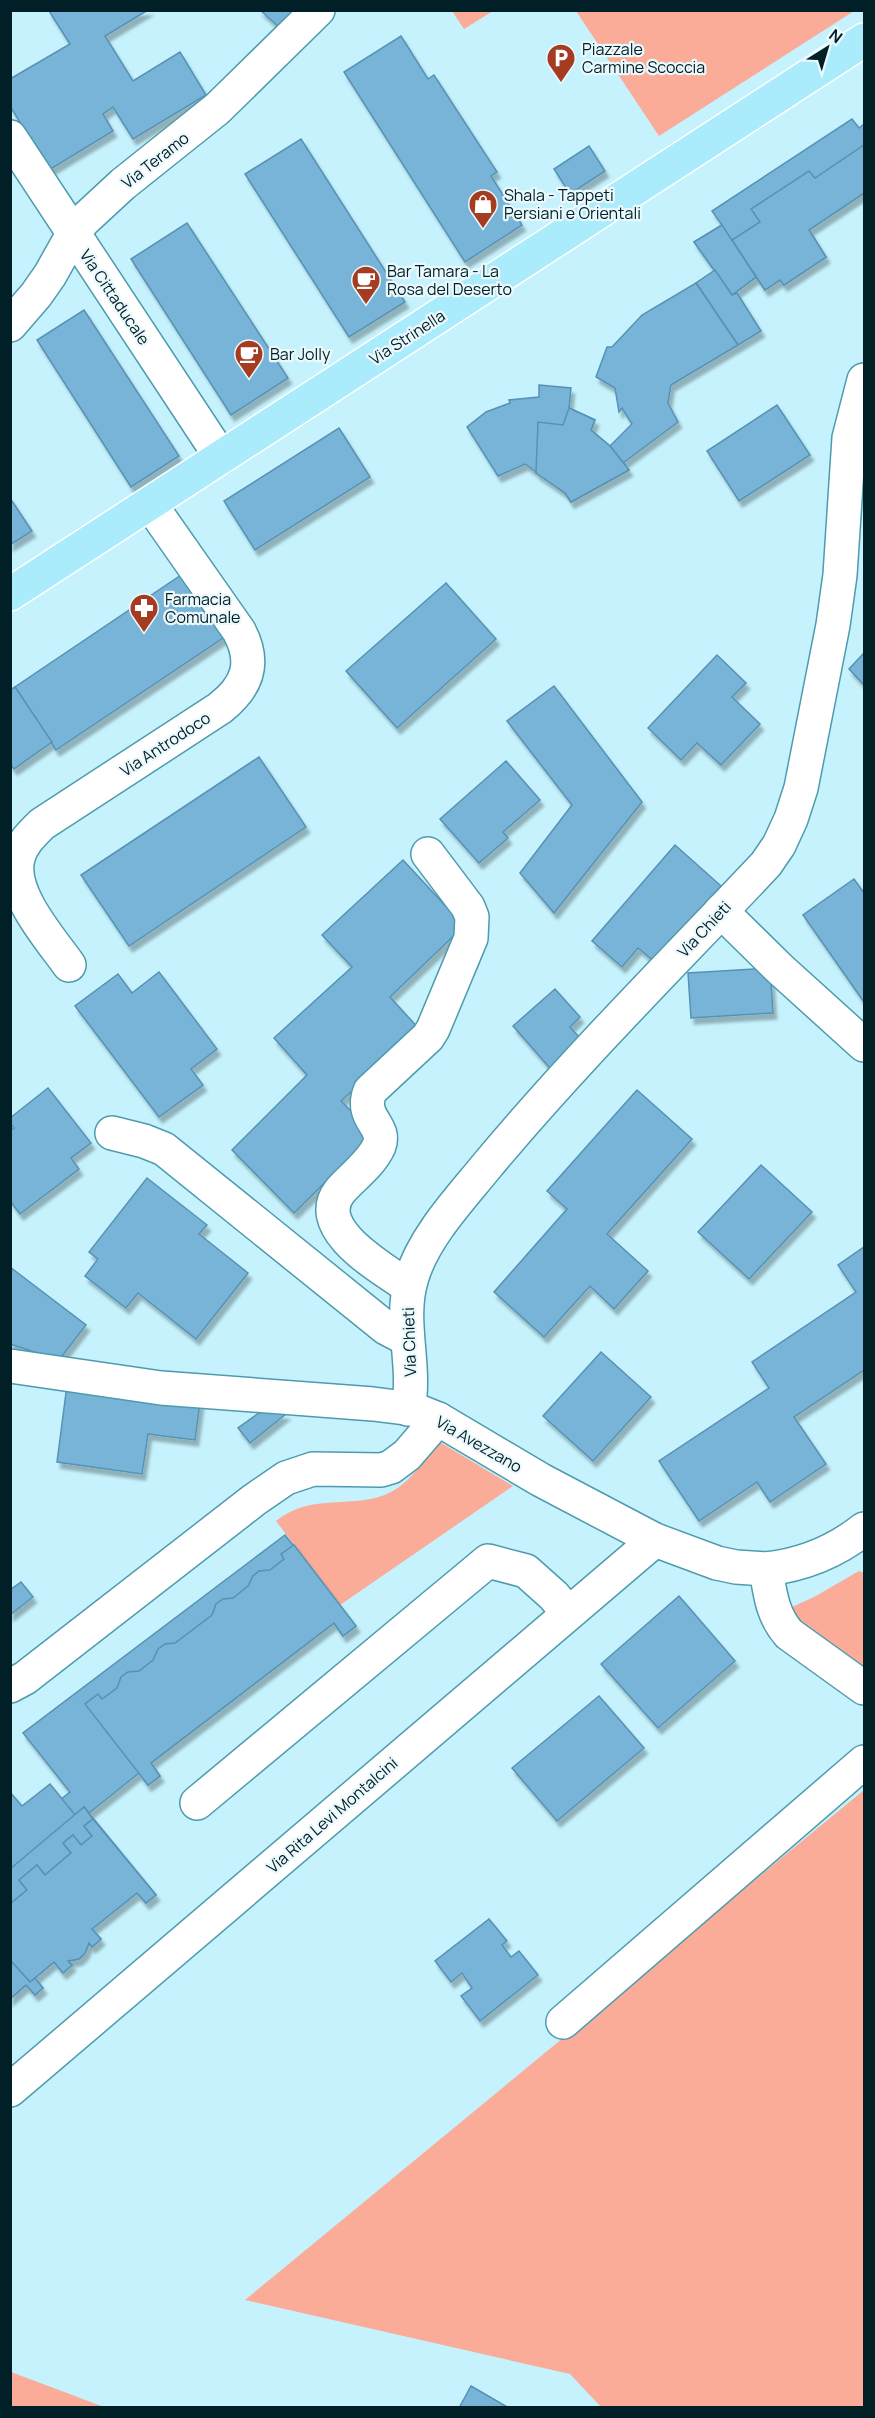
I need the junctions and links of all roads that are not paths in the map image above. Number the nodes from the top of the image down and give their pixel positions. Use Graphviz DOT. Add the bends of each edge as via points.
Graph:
graph roads {
  1 [pos="318,10"];
  2 [pos="864,40"];
  3 [pos="10,137"];
  4 [pos="73,234"];
  5 [pos="10,325"];
  6 [pos="864,380"];
  7 [pos="221,457"];
  8 [pos="150,504"];
  9 [pos="10,594"];
  10 [pos="428,854"];
  11 [pos="722,911"];
  12 [pos="69,965"];
  13 [pos="864,1045"];
  14 [pos="112,1133"];
  15 [pos="409,1287"];
  16 [pos="407,1340"];
  17 [pos="10,1366"];
  18 [pos="408,1408"];
  19 [pos="438,1419"];
  20 [pos="864,1529"];
  21 [pos="655,1540"];
  22 [pos="766,1569"];
  23 [pos="568,1613"];
  24 [pos="10,1686"];
  25 [pos="864,1688"];
  26 [pos="864,1762"];
  27 [pos="197,1803"];
  28 [pos="563,2022"];
  29 [pos="10,2090"];
  1 -- 4 [label="street, Via Teramo" via="217,109 123,184"];
  2 -- 7 [label="main road, Via Strinella"];
  3 -- 4 [label="street, Via Cittaducale"];
  4 -- 5 [label="street, Via Teramo" via="50,275"];
  4 -- 7 [label="street, Via Cittaducale"];
  6 -- 11 [label="street, Via Chieti" via="849,438 833,625 801,788 779,846"];
  7 -- 8 [label="main road, Via Strinella"];
  8 -- 9 [label="main road, Via Strinella"];
  8 -- 12 [label="street, Via Antrodoco" via="239,631 247,649 248,669 240,688 220,708 42,824 24,844 18,858 20,888"];
  10 -- 15 [label="street" via="468,907 472,917 471,938 428,1037 369,1091 367,1109 380,1131 379,1146 339,1193 333,1210 333,1219 342,1235"];
  11 -- 13 [label="street"];
  11 -- 15 [label="street, Via Chieti" via="495,1156 435,1234"];
  14 -- 16 [label="street" via="164,1149"];
  15 -- 16 [label="street, Via Chieti"];
  16 -- 18 [label="street, Via Chieti"];
  17 -- 18 [label="street, Via Avezzano" via="161,1388"];
  18 -- 19 [label="street, Via Avezzano"];
  19 -- 21 [label="street, Via Avezzano" via="541,1480"];
  19 -- 24 [label="street" via="407,1455 386,1469 313,1469 286,1478"];
  20 -- 22 [label="street, Via Avezzano" via="807,1562"];
  21 -- 22 [label="street, Via Avezzano" via="717,1563"];
  21 -- 23 [label="street, Via Rita Levi Montalcini"];
  22 -- 25 [label="street" via="776,1615 789,1634"];
  23 -- 27 [label="street" via="526,1570 488,1561"];
  23 -- 29 [label="street, Via Rita Levi Montalcini"];
  26 -- 28 [label="street"];
}
